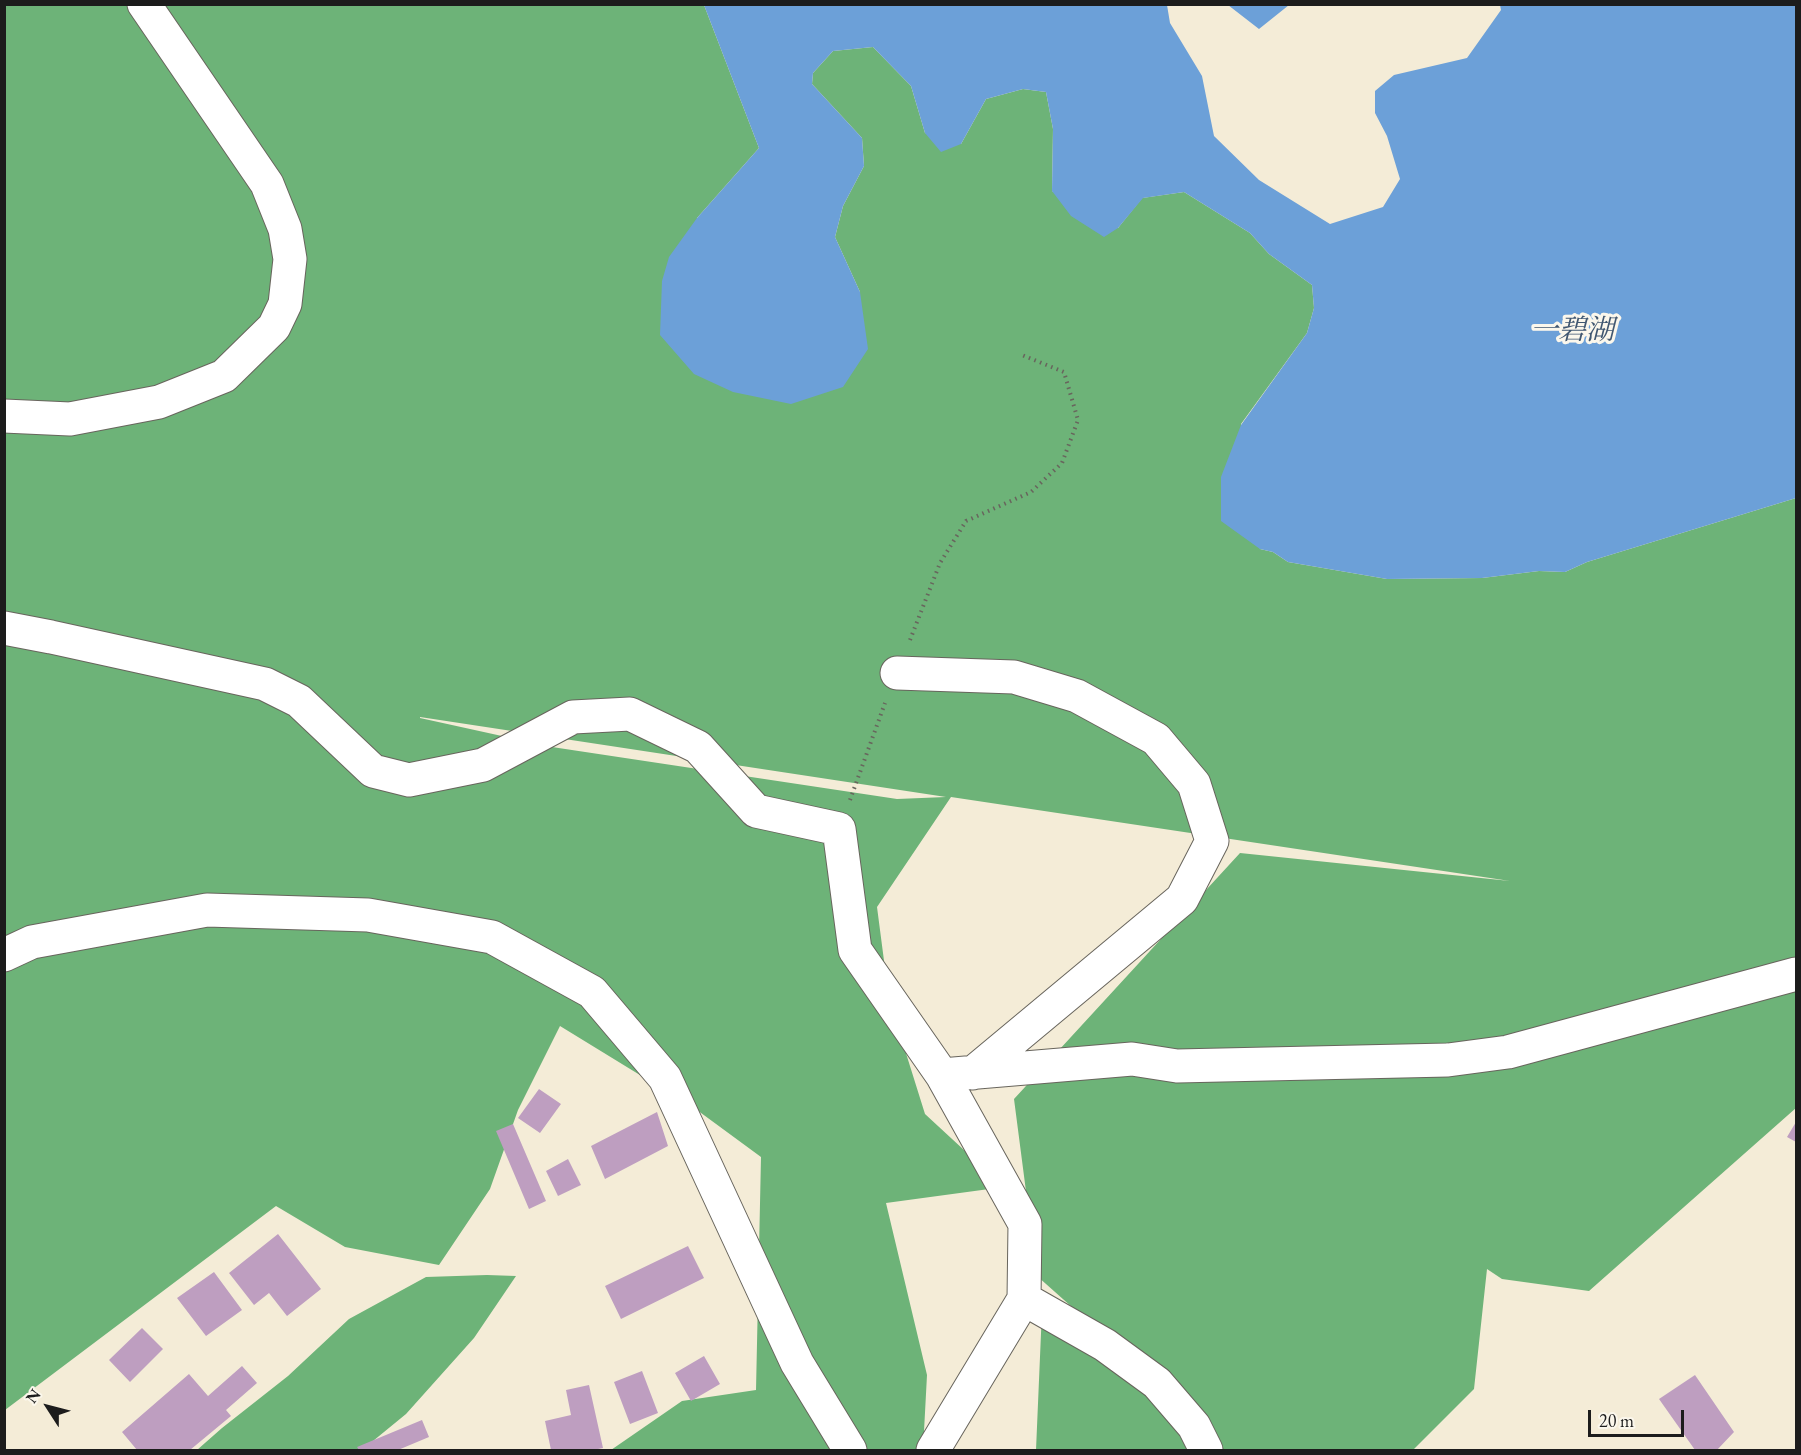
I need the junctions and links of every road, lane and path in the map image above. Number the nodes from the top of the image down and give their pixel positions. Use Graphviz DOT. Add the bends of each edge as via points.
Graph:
graph roads {
  1 [pos="144,4"];
  2 [pos="1022,355"];
  3 [pos="4,416"];
  4 [pos="4,628"];
  5 [pos="897,673"];
  6 [pos="839,829"];
  7 [pos="4,955"];
  8 [pos="1797,974"];
  9 [pos="957,1074"];
  10 [pos="1024,1299"];
  11 [pos="849,1450"];
  12 [pos="933,1450"];
  13 [pos="1206,1450"];
  1 -- 3 [label="street" via="267,184 285,229 290,259 285,304 274,327 224,376 159,402 70,419"];
  2 -- 5 [label="path" via="1065,372 1078,420 1062,463 1031,492 966,521 940,563"];
  4 -- 6 [label="street" via="265,684 300,701 373,771 409,780 483,765 573,717 630,714 698,747 756,811"];
  5 -- 6 [label="path"];
  5 -- 9 [label="street" via="1014,677 1077,696 1156,739 1194,784 1212,841 1182,899"];
  6 -- 9 [label="street" via="855,950"];
  7 -- 11 [label="street" via="32,942 207,910 368,915 492,937 592,992 665,1078 797,1363"];
  8 -- 9 [label="street" via="1508,1052 1448,1060 1177,1066 1132,1059"];
  9 -- 10 [label="street" via="1025,1224"];
  10 -- 12 [label="street"];
  10 -- 13 [label="street" via="1105,1345 1157,1383 1194,1426"];
}
